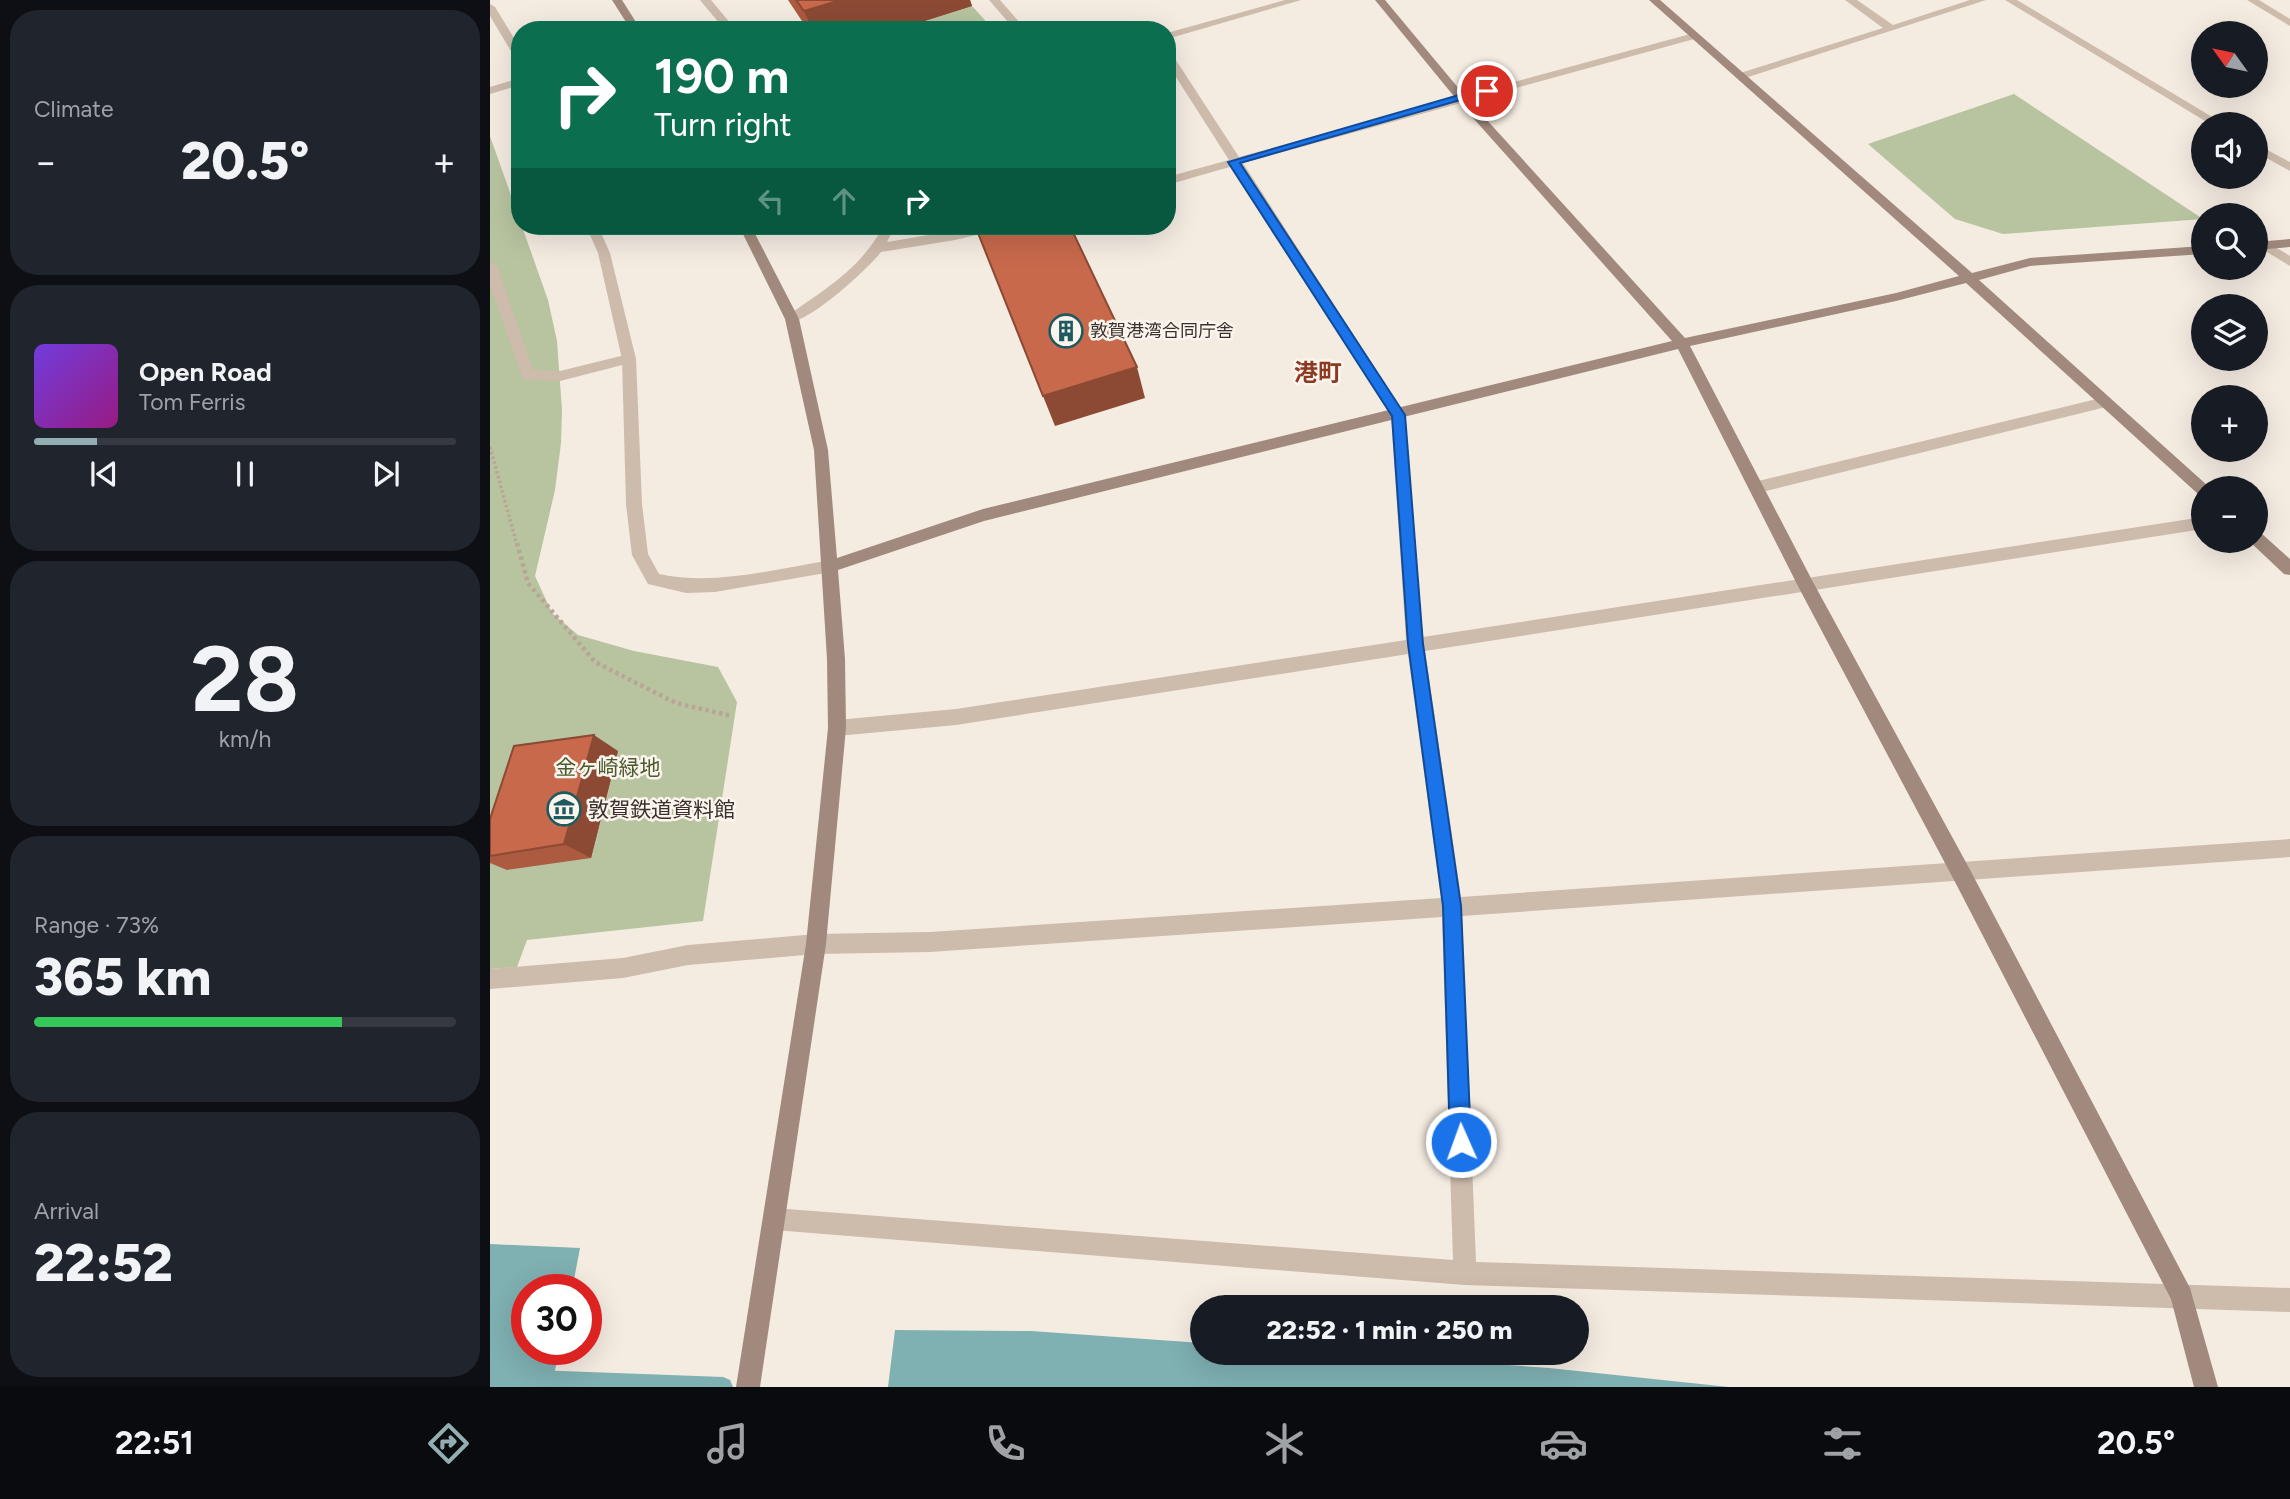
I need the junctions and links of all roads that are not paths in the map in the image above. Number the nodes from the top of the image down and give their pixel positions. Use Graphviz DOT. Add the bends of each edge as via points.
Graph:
graph roads {
  1 [pos="617,0"];
  2 [pos="705,0"];
  3 [pos="995,0"];
  4 [pos="1296,0"];
  5 [pos="1380,0"];
  6 [pos="1654,0"];
  7 [pos="1850,0"];
  8 [pos="1981,0"];
  9 [pos="2010,0"];
  10 [pos="2252,0"];
  11 [pos="490,8"];
  12 [pos="630,21"];
  13 [pos="723,21"];
  14 [pos="1013,21"];
  15 [pos="2290,23"];
  16 [pos="1892,29"];
  17 [pos="1176,33"];
  18 [pos="1694,36"];
  19 [pos="511,43"];
  20 [pos="1176,69"];
  21 [pos="1741,76"];
  22 [pos="511,84"];
  23 [pos="490,91"];
  24 [pos="1461,97"];
  25 [pos="2198,112"];
  26 [pos="2268,154"];
  27 [pos="1234,162"];
  28 [pos="2290,167"];
  29 [pos="1176,178"];
  30 [pos="597,235"];
  31 [pos="750,235"];
  32 [pos="884,235"];
  33 [pos="959,235"];
  34 [pos="2290,243"];
  35 [pos="2268,245"];
  36 [pos="878,248"];
  37 [pos="2268,249"];
  38 [pos="2191,251"];
  39 [pos="2290,262"];
  40 [pos="490,266"];
  41 [pos="1968,276"];
  42 [pos="792,319"];
  43 [pos="1682,343"];
  44 [pos="629,359"];
  45 [pos="2105,402"];
  46 [pos="1398,415"];
  47 [pos="2191,479"];
  48 [pos="1758,487"];
  49 [pos="2191,525"];
  50 [pos="2268,549"];
  51 [pos="831,566"];
  52 [pos="2290,569"];
  53 [pos="1806,585"];
  54 [pos="1415,644"];
  55 [pos="837,728"];
  56 [pos="2290,848"];
  57 [pos="1961,873"];
  58 [pos="1452,906"];
  59 [pos="816,944"];
  60 [pos="490,979"];
  61 [pos="774,1219"];
  62 [pos="1465,1273"];
  63 [pos="2182,1296"];
  64 [pos="2290,1300"];
  65 [pos="748,1387"];
  66 [pos="2206,1387"];
  1 -- 12 [label="street"];
  2 -- 13 [label="street"];
  3 -- 14 [label="street"];
  4 -- 17 [label="street"];
  5 -- 24 [label="street"];
  6 -- 18 [label="street"];
  7 -- 16 [label="street"];
  8 -- 16 [label="street"];
  9 -- 25 [label="street"];
  10 -- 15 [label="street"];
  11 -- 19 [label="street"];
  16 -- 21 [label="street"];
  18 -- 21 [label="street"];
  18 -- 24 [label="street"];
  20 -- 27 [label="street"];
  21 -- 41 [label="street"];
  22 -- 23 [label="street"];
  24 -- 27 [label="street"];
  24 -- 43 [label="street"];
  26 -- 28 [label="street"];
  27 -- 29 [label="street"];
  27 -- 46 [label="street"];
  30 -- 44 [label="street"];
  31 -- 42 [label="street"];
  32 -- 36 [label="street"];
  33 -- 36 [label="street"];
  34 -- 35 [label="street"];
  36 -- 42 [label="street" via="839,285"];
  37 -- 39 [label="street"];
  38 -- 41 [label="street" via="2030,262"];
  40 -- 44 [label="street" via="528,375 560,376"];
  41 -- 43 [label="street" via="1896,297"];
  41 -- 45 [label="street"];
  42 -- 51 [label="street" via="821,450"];
  43 -- 46 [label="street"];
  43 -- 48 [label="street"];
  44 -- 51 [label="street" via="634,504 640,555 654,579 686,586 715,585"];
  45 -- 47 [label="street"];
  45 -- 48 [label="street"];
  46 -- 51 [label="street" via="983,514"];
  46 -- 54 [label="street"];
  48 -- 53 [label="street"];
  49 -- 53 [label="street"];
  50 -- 52 [label="street"];
  51 -- 55 [label="street"];
  53 -- 54 [label="street"];
  53 -- 57 [label="street"];
  54 -- 55 [label="street" via="956,717"];
  54 -- 58 [label="street"];
  55 -- 59 [label="street"];
  56 -- 57 [label="street"];
  57 -- 58 [label="street"];
  57 -- 63 [label="street"];
  58 -- 59 [label="street" via="930,942"];
  58 -- 62 [label="street"];
  59 -- 60 [label="street"];
  59 -- 61 [label="street"];
  61 -- 62 [label="street"];
  61 -- 65 [label="street"];
  62 -- 63 [label="street"];
  63 -- 64 [label="street"];
  63 -- 66 [label="street"];
}
